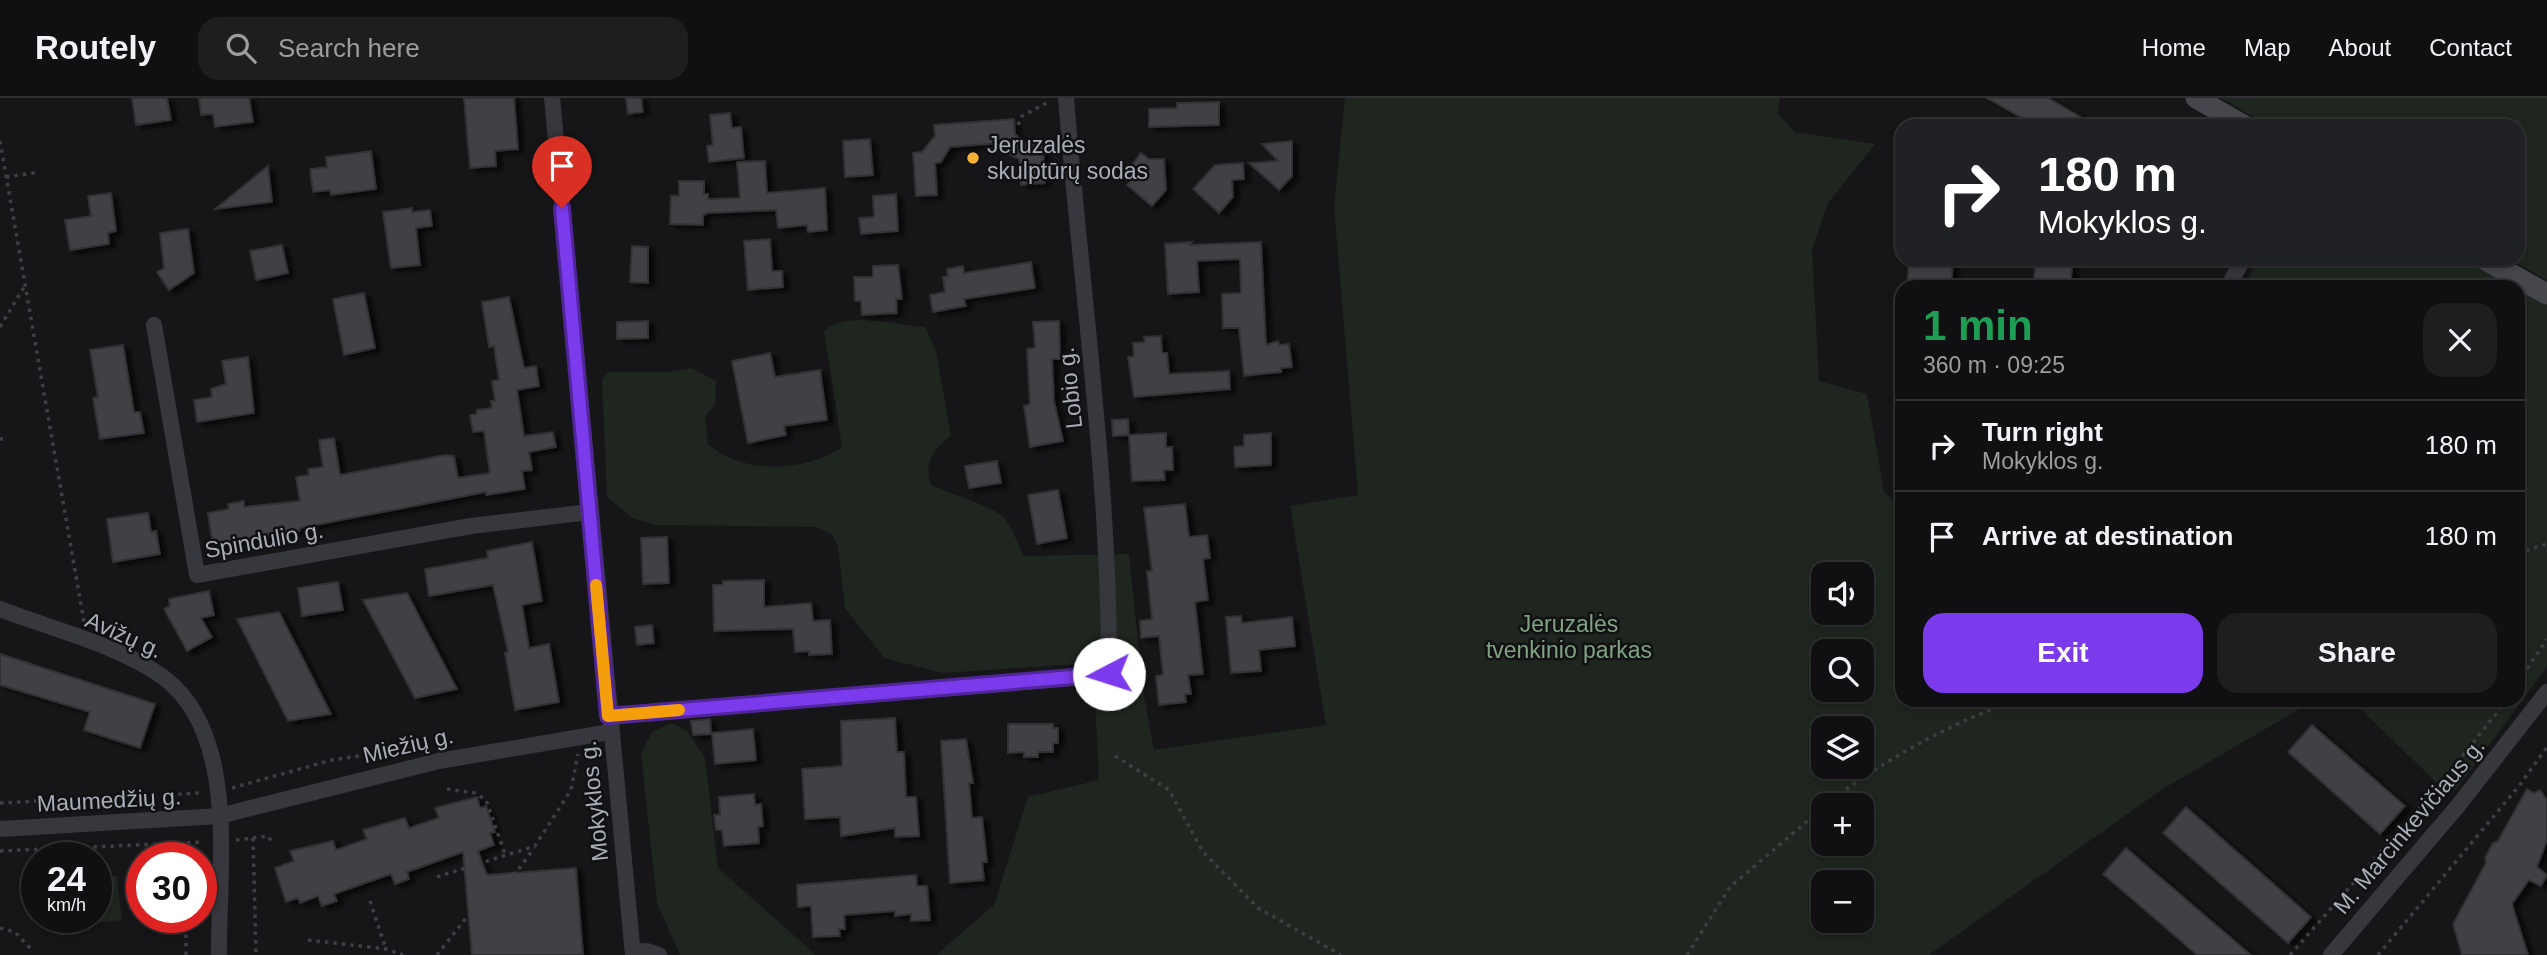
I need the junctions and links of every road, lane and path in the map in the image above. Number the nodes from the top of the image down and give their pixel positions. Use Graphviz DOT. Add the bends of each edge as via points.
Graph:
graph roads {
  1 [pos="552,98"];
  2 [pos="1066,98"];
  3 [pos="2196,98"];
  4 [pos="2233,119"];
  5 [pos="1018,125"];
  6 [pos="0,141"];
  7 [pos="39,172"];
  8 [pos="6,177"];
  9 [pos="2497,266"];
  10 [pos="2523,280"];
  11 [pos="2525,281"];
  12 [pos="25,285"];
  13 [pos="2547,293"];
  14 [pos="154,325"];
  15 [pos="0,327"];
  16 [pos="590,512"];
  17 [pos="2547,544"];
  18 [pos="2525,551"];
  19 [pos="0,609"];
  20 [pos="2547,639"];
  21 [pos="88,642"];
  22 [pos="2525,672"];
  23 [pos="1109,674"];
  24 [pos="2547,692"];
  25 [pos="1995,707"];
  26 [pos="2502,707"];
  27 [pos="609,724"];
  28 [pos="2547,747"];
  29 [pos="417,748"];
  30 [pos="579,748"];
  31 [pos="1115,756"];
  32 [pos="447,789"];
  33 [pos="219,791"];
  34 [pos="1840,793"];
  35 [pos="0,803"];
  36 [pos="219,816"];
  37 [pos="1811,818"];
  38 [pos="0,829"];
  39 [pos="253,838"];
  40 [pos="219,841"];
  41 [pos="187,842"];
  42 [pos="272,842"];
  43 [pos="126,845"];
  44 [pos="535,846"];
  45 [pos="0,850"];
  46 [pos="506,855"];
  47 [pos="437,877"];
  48 [pos="370,901"];
  49 [pos="0,928"];
  50 [pos="186,933"];
  51 [pos="308,940"];
  52 [pos="30,948"];
  53 [pos="386,949"];
  54 [pos="633,953"];
  55 [pos="186,955"];
  56 [pos="219,955"];
  57 [pos="256,955"];
  58 [pos="403,955"];
  59 [pos="437,955"];
  60 [pos="659,955"];
  61 [pos="1341,955"];
  62 [pos="1687,955"];
  63 [pos="2290,955"];
  64 [pos="2331,955"];
  65 [pos="2378,955"];
  1 -- 16 [label="street, Mokyklos g."];
  2 -- 5 [label="path" via="1034,107"];
  2 -- 23 [label="street, Lobio g." via="1106,518"];
  3 -- 4 [label="street"];
  6 -- 8 [label="path"];
  7 -- 8 [label="path"];
  8 -- 12 [label="path"];
  9 -- 10 [label="street"];
  11 -- 13 [label="street"];
  12 -- 15 [label="path"];
  12 -- 21 [label="path"];
  14 -- 16 [label="street, Spindulio g." via="197,575 471,526"];
  16 -- 27 [label="street, Mokyklos g."];
  17 -- 18 [label="path"];
  19 -- 21 [label="street, Avižų g."];
  20 -- 22 [label="path"];
  21 -- 33 [label="street, Avižų g." via="134,661 185,697 209,745"];
  23 -- 27 [label="street, Miežių g."];
  24 -- 64 [label="street, M. Marcinkevičiaus g."];
  25 -- 34 [label="path" via="1858,778"];
  26 -- 63 [label="path"];
  27 -- 36 [label="street, Miežių g."];
  27 -- 54 [label="street, Mokyklos g."];
  28 -- 65 [label="path"];
  29 -- 33 [label="path" via="332,760"];
  30 -- 44 [label="path" via="570,790"];
  31 -- 61 [label="path" via="1169,790 1203,852 1258,908"];
  32 -- 46 [label="path" via="475,793 486,800"];
  33 -- 35 [label="path"];
  33 -- 36 [label="street, Avižų g."];
  36 -- 38 [label="street, Maumedžių g."];
  36 -- 40 [label="street, Avižų g."];
  37 -- 62 [label="path" via="1730,887"];
  39 -- 40 [label="path"];
  39 -- 42 [label="path" via="268,836"];
  39 -- 57 [label="path"];
  40 -- 41 [label="path"];
  40 -- 56 [label="street, Avižų g."];
  43 -- 45 [label="path"];
  44 -- 46 [label="path"];
  44 -- 59 [label="path" via="519,870 466,918"];
  46 -- 47 [label="path"];
  48 -- 53 [label="path"];
  49 -- 52 [label="path" via="15,932"];
  50 -- 55 [label="path"];
  51 -- 53 [label="path"];
  53 -- 58 [label="path"];
  54 -- 60 [label="street"];
}
